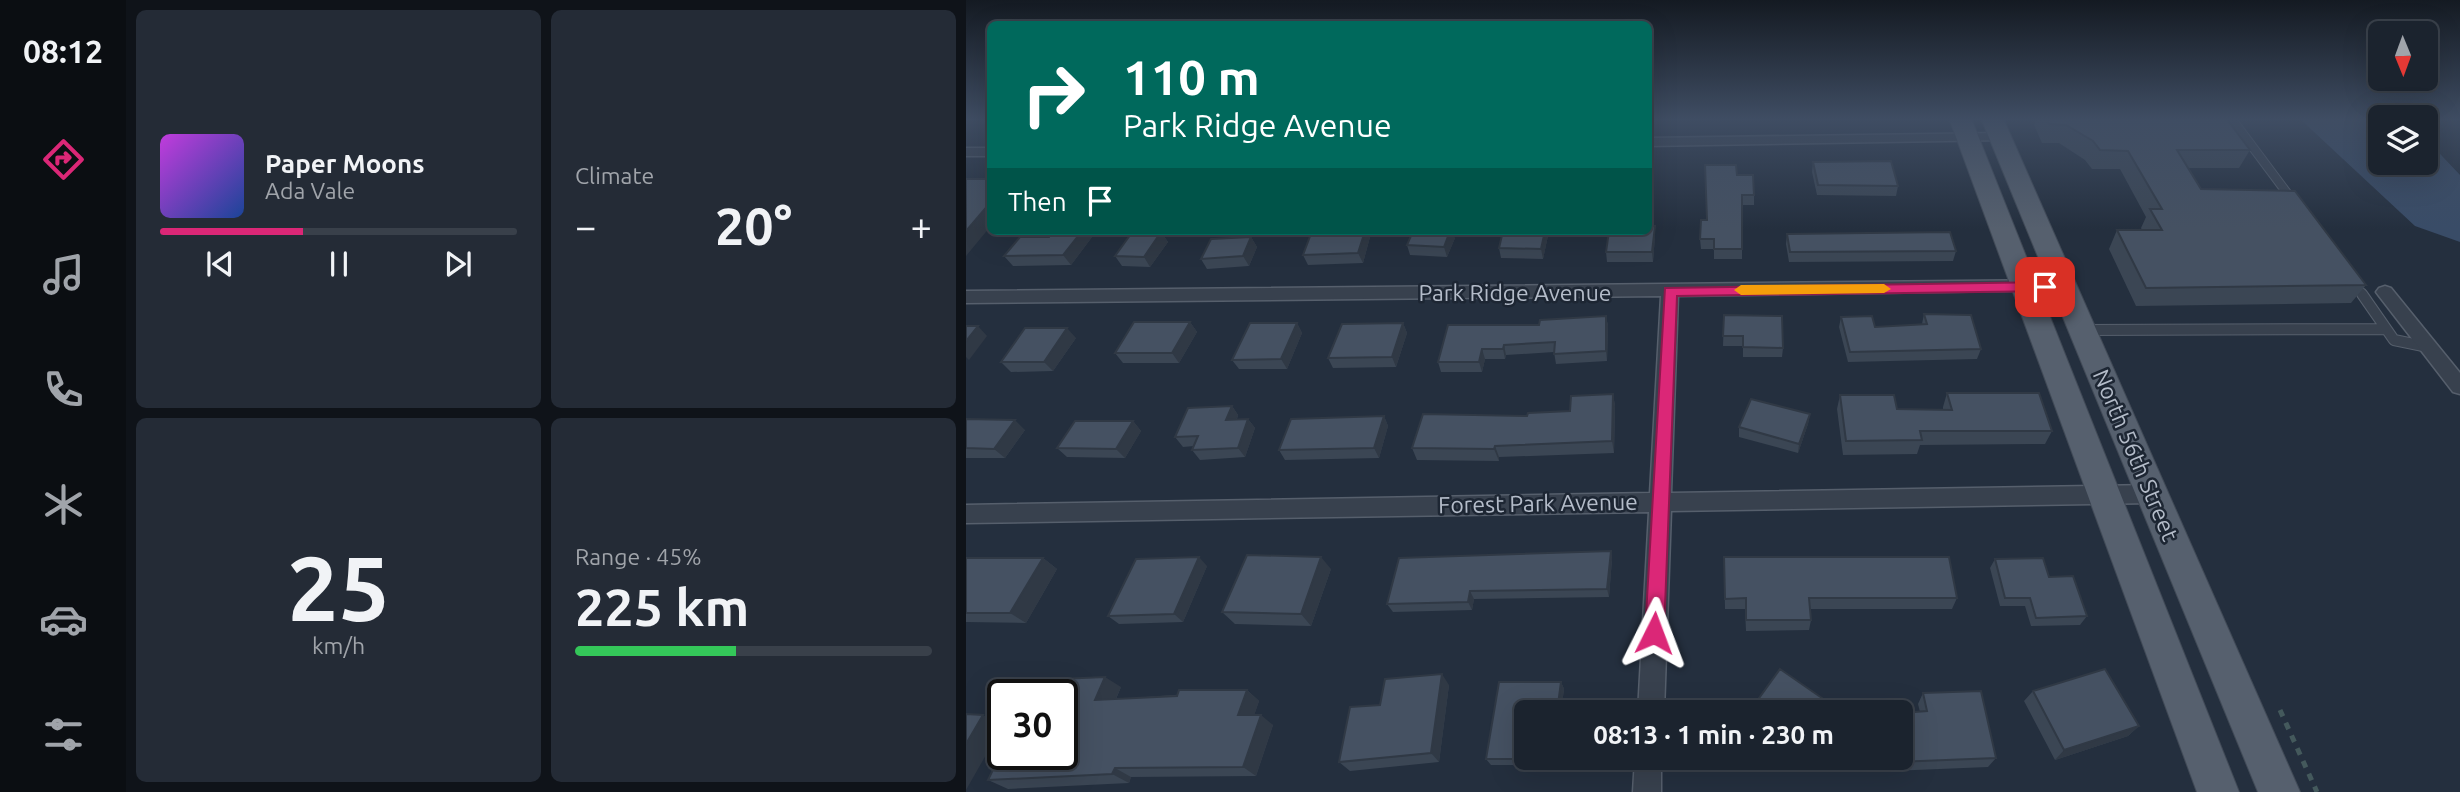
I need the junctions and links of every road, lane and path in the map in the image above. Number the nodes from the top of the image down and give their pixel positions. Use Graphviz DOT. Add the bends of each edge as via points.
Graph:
graph roads {
  1 [pos="1974,155"];
  2 [pos="2008,155"];
  3 [pos="2259,155"];
  4 [pos="2298,208"];
  5 [pos="2348,275"];
  6 [pos="2065,286"];
  7 [pos="2025,287"];
  8 [pos="1670,291"];
  9 [pos="2385,292"];
  10 [pos="966,297"];
  11 [pos="2384,329"];
  12 [pos="2083,330"];
  13 [pos="2428,346"];
  14 [pos="2460,387"];
  15 [pos="2105,494"];
  16 [pos="2152,494"];
  17 [pos="1661,500"];
  18 [pos="966,514"];
  19 [pos="1652,700"];
  20 [pos="1648,770"];
  21 [pos="1647,792"];
  22 [pos="2218,792"];
  23 [pos="2279,792"];
  1 -- 7 [label="main road, North 56th Street"];
  2 -- 6 [label="main road, North 56th Street"];
  3 -- 4 [label="lane"];
  5 -- 11 [label="lane"];
  6 -- 7 [label="street, Park Ridge Avenue"];
  6 -- 12 [label="main road, North 56th Street"];
  7 -- 8 [label="street, Park Ridge Avenue"];
  7 -- 15 [label="main road, North 56th Street"];
  8 -- 10 [label="street, Park Ridge Avenue"];
  8 -- 17 [label="street"];
  9 -- 13 [label="street"];
  11 -- 12 [label="lane"];
  11 -- 13 [label="lane" via="2394,340"];
  12 -- 16 [label="main road, North 56th Street"];
  13 -- 14 [label="street"];
  15 -- 16 [label="street, Forest Park Avenue"];
  15 -- 17 [label="street, Forest Park Avenue"];
  15 -- 22 [label="main road, North 56th Street"];
  16 -- 23 [label="main road, North 56th Street"];
  17 -- 18 [label="street, Forest Park Avenue"];
  17 -- 19 [label="street"];
  20 -- 21 [label="street"];
}
